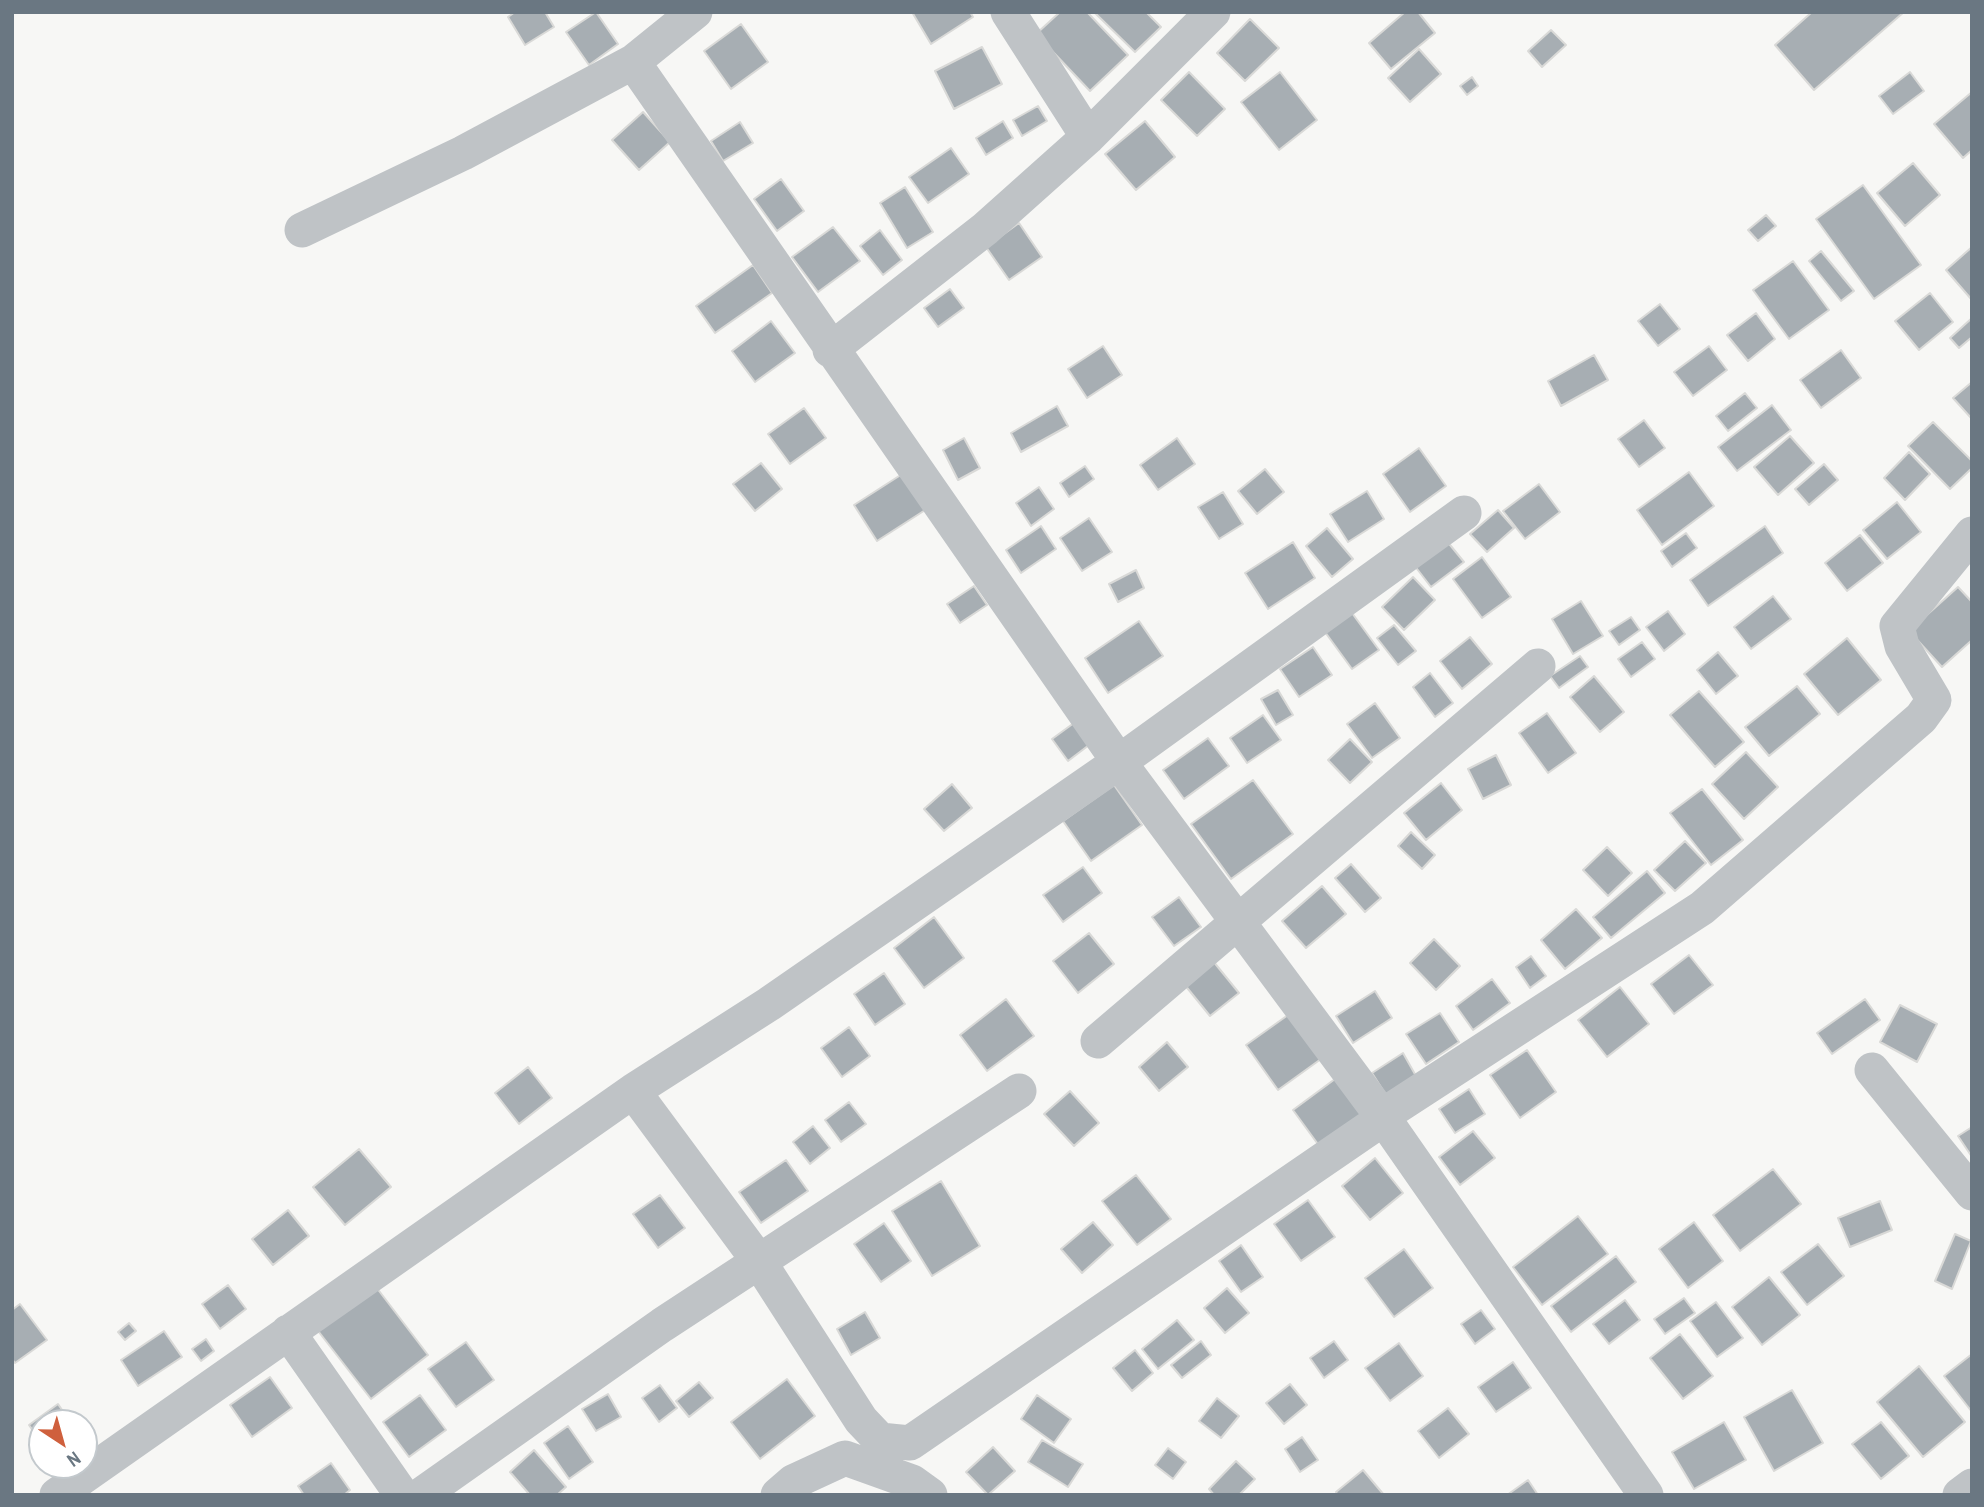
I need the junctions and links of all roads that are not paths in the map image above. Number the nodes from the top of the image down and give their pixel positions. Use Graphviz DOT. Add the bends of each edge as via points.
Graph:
graph roads {
  1 [pos="695,12"];
  2 [pos="1008,12"];
  3 [pos="1213,12"];
  4 [pos="633,62"];
  5 [pos="1088,137"];
  6 [pos="302,230"];
  7 [pos="830,350"];
  8 [pos="1464,513"];
  9 [pos="1972,534"];
  10 [pos="1538,666"];
  11 [pos="1119,762"];
  12 [pos="1239,920"];
  13 [pos="1098,1041"];
  14 [pos="1872,1070"];
  15 [pos="633,1091"];
  16 [pos="1020,1091"];
  17 [pos="1382,1116"];
  18 [pos="1972,1193"];
  19 [pos="758,1259"];
  20 [pos="288,1332"];
  21 [pos="1972,1486"];
  22 [pos="57,1495"];
  23 [pos="402,1495"];
  24 [pos="421,1495"];
  25 [pos="778,1495"];
  26 [pos="930,1495"];
  27 [pos="1646,1495"];
  28 [pos="1960,1495"];
  1 -- 4 [label="street"];
  2 -- 5 [label="street"];
  3 -- 5 [label="street"];
  4 -- 6 [label="street" via="463,153"];
  4 -- 7 [label="street"];
  5 -- 7 [label="street" via="985,229"];
  7 -- 11 [label="street"];
  8 -- 11 [label="street"];
  9 -- 17 [label="street" via="1897,626 1902,646 1934,700 1922,718 1702,908"];
  10 -- 12 [label="street"];
  11 -- 12 [label="street"];
  11 -- 15 [label="street" via="769,1004"];
  12 -- 13 [label="street"];
  12 -- 17 [label="street"];
  14 -- 18 [label="street"];
  15 -- 19 [label="street"];
  15 -- 20 [label="street"];
  16 -- 19 [label="street"];
  17 -- 19 [label="street" via="910,1443 880,1440 861,1420"];
  17 -- 27 [label="street"];
  19 -- 24 [label="street"];
  20 -- 22 [label="street"];
  20 -- 23 [label="street"];
  21 -- 28 [label="street"];
  25 -- 26 [label="street" via="793,1482 845,1458 912,1482"];
}
